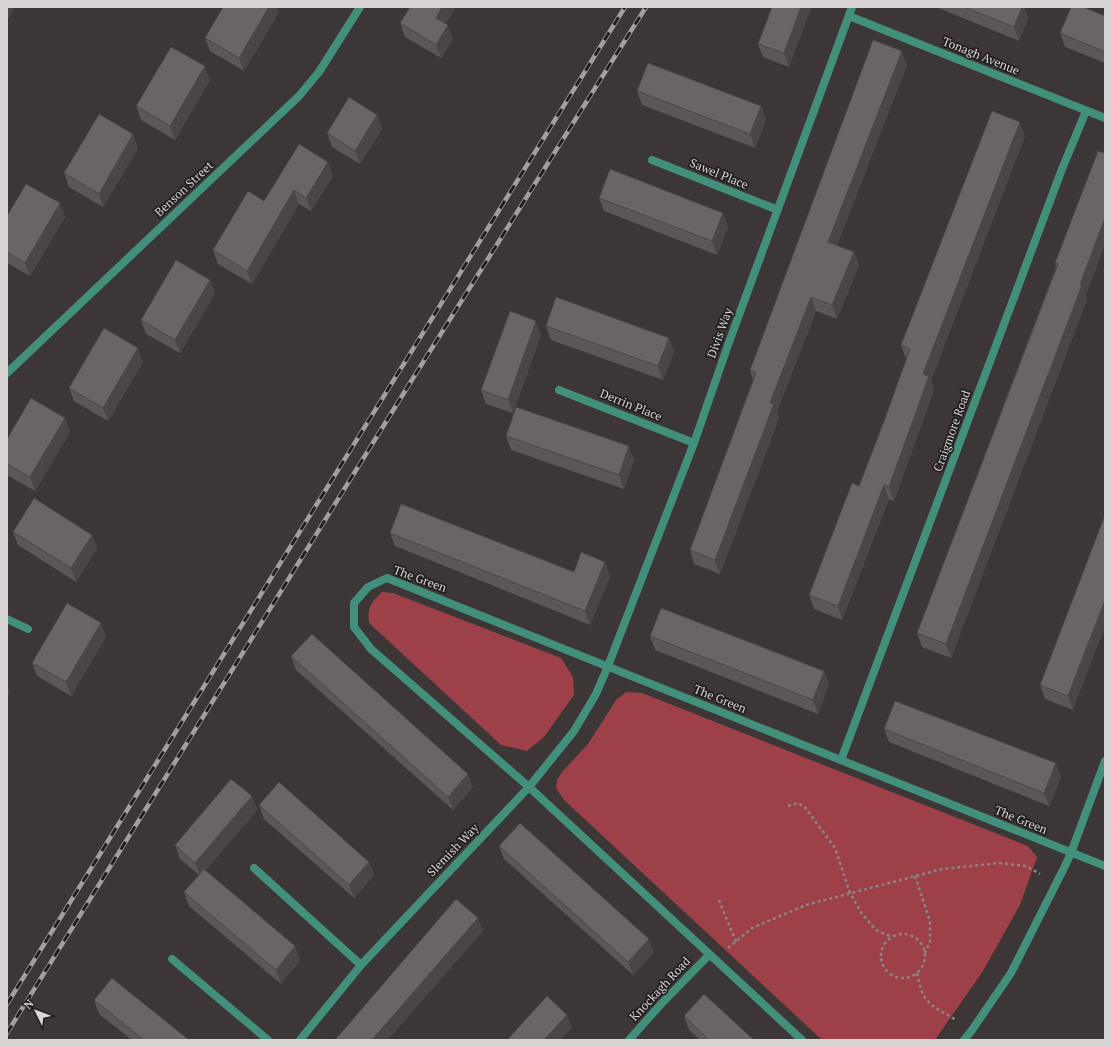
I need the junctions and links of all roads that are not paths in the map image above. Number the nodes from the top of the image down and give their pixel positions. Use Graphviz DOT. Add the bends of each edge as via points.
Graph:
graph roads {
  1 [pos="360,7"];
  2 [pos="852,7"];
  3 [pos="849,16"];
  4 [pos="1086,110"];
  5 [pos="1105,118"];
  6 [pos="652,160"];
  7 [pos="778,210"];
  8 [pos="7,373"];
  9 [pos="559,390"];
  10 [pos="694,443"];
  11 [pos="7,619"];
  12 [pos="28,629"];
  13 [pos="608,666"];
  14 [pos="841,760"];
  15 [pos="1105,760"];
  16 [pos="529,787"];
  17 [pos="1071,853"];
  18 [pos="1105,866"];
  19 [pos="254,868"];
  20 [pos="709,955"];
  21 [pos="172,959"];
  22 [pos="361,965"];
  23 [pos="268,1040"];
  24 [pos="300,1040"];
  25 [pos="629,1040"];
  26 [pos="802,1040"];
  27 [pos="964,1040"];
  1 -- 8 [label="street, Benson Street" via="319,72 299,96"];
  2 -- 3 [label="street, Divis Way"];
  3 -- 4 [label="street, Tonagh Avenue"];
  3 -- 7 [label="street, Divis Way"];
  4 -- 5 [label="street, Tonagh Avenue"];
  4 -- 14 [label="street, Craigmore Road"];
  6 -- 7 [label="street, Sawel Place"];
  7 -- 10 [label="street, Divis Way"];
  9 -- 10 [label="street, Derrin Place"];
  10 -- 13 [label="street, Divis Way"];
  11 -- 12 [label="street"];
  13 -- 14 [label="street, The Green"];
  13 -- 16 [label="street, Slemish Way" via="596,694 574,731"];
  13 -- 16 [label="street, The Green" via="387,578 368,587 354,603 354,627 371,649"];
  14 -- 17 [label="street, The Green"];
  15 -- 17 [label="street"];
  16 -- 20 [label="street, The Green"];
  16 -- 22 [label="street, Slemish Way"];
  17 -- 18 [label="street, The Green"];
  17 -- 27 [label="street" via="1011,973"];
  19 -- 22 [label="street"];
  20 -- 25 [label="street, Knockagh Road"];
  20 -- 26 [label="street, The Green"];
  21 -- 23 [label="street"];
  22 -- 24 [label="street, Slemish Way"];
}
